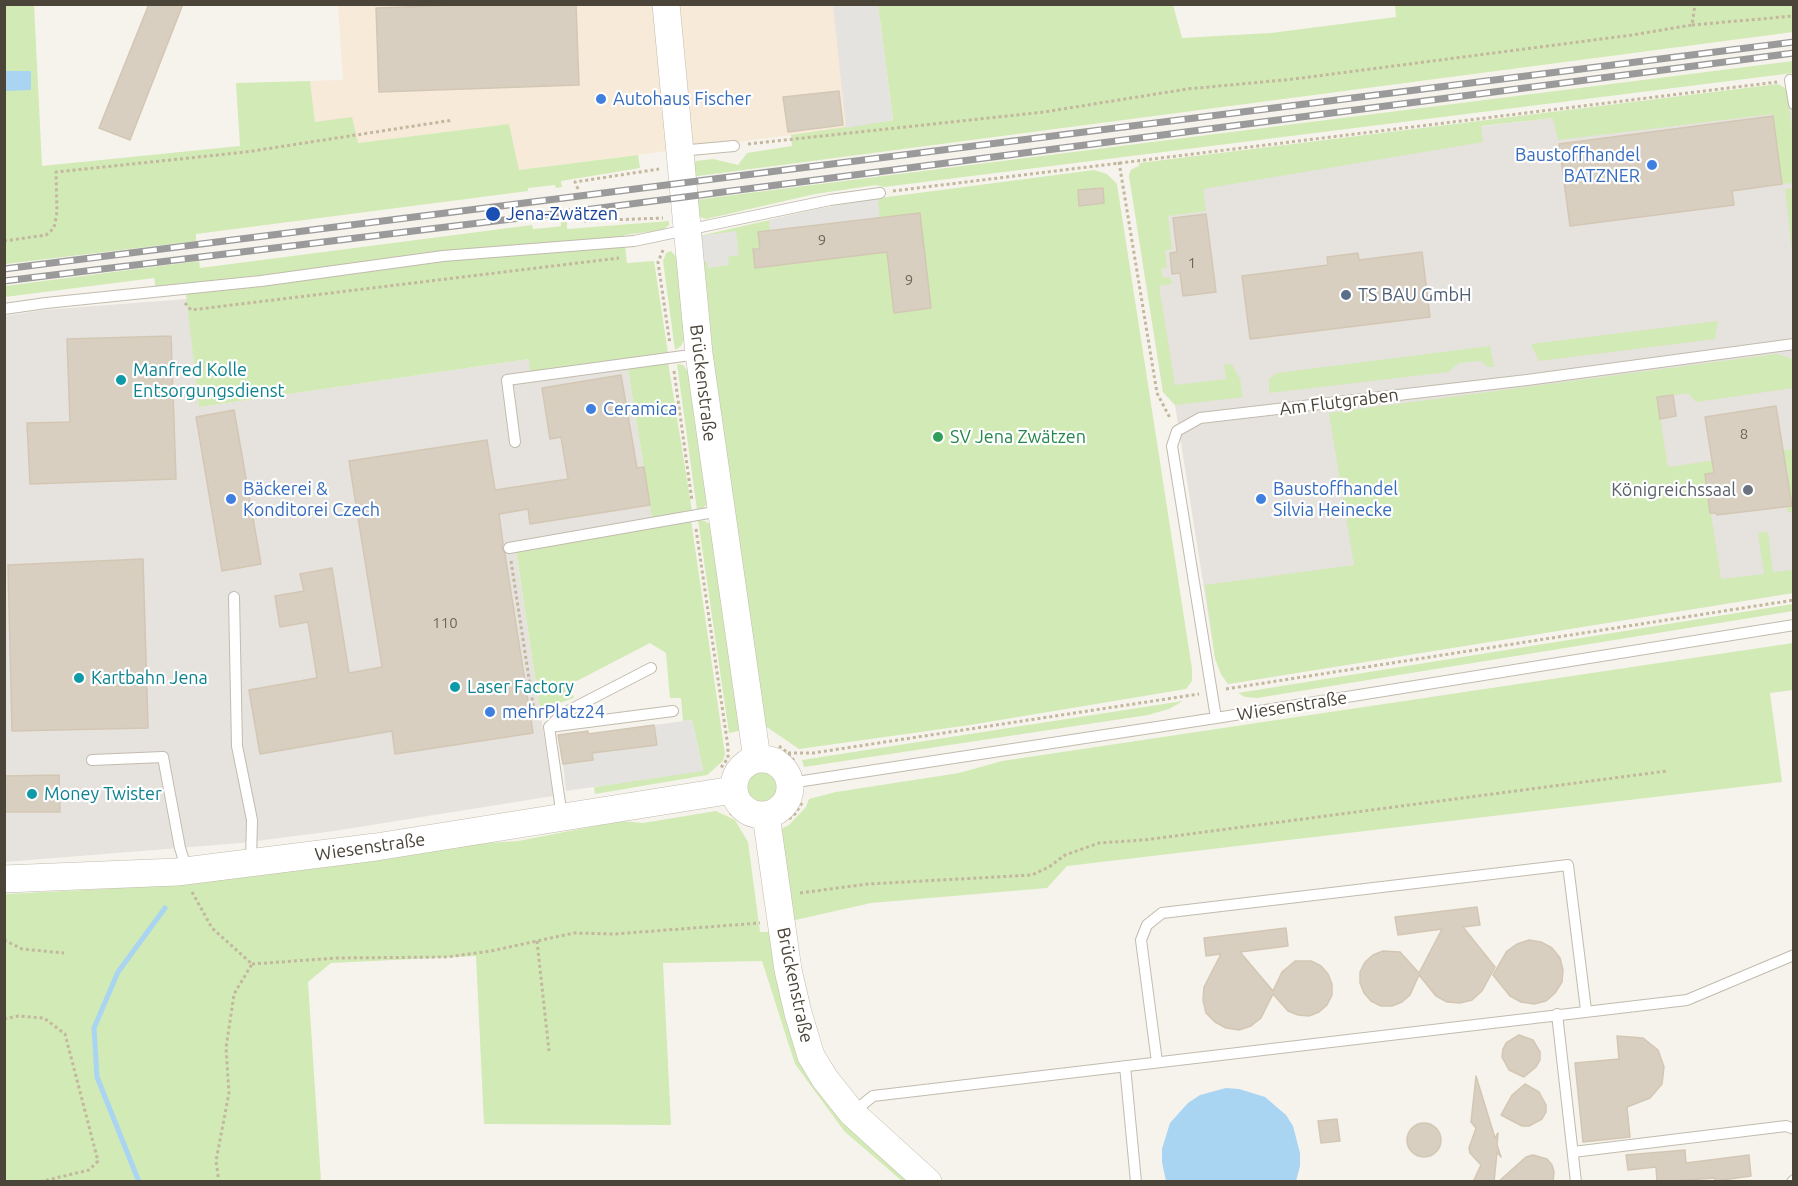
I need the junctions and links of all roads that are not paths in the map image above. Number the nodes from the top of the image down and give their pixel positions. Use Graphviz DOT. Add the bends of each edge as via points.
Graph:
graph roads {
  1 [pos="666,4"];
  2 [pos="1790,80"];
  3 [pos="1794,104"];
  4 [pos="734,146"];
  5 [pos="679,151"];
  6 [pos="880,193"];
  7 [pos="675,228"];
  8 [pos="4,309"];
  9 [pos="1794,344"];
  10 [pos="685,355"];
  11 [pos="515,442"];
  12 [pos="720,511"];
  13 [pos="509,548"];
  14 [pos="234,597"];
  15 [pos="1794,625"];
  16 [pos="651,668"];
  17 [pos="673,711"];
  18 [pos="1216,718"];
  19 [pos="549,727"];
  20 [pos="763,750"];
  21 [pos="92,760"];
  22 [pos="795,783"];
  23 [pos="726,791"];
  24 [pos="562,818"];
  25 [pos="766,820"];
  26 [pos="251,862"];
  27 [pos="187,870"];
  28 [pos="4,879"];
  29 [pos="1794,955"];
  30 [pos="1586,1010"];
  31 [pos="1557,1014"];
  32 [pos="1157,1062"];
  33 [pos="1125,1066"];
  34 [pos="852,1113"];
  35 [pos="1794,1129"];
  36 [pos="1573,1152"];
  37 [pos="928,1182"];
  38 [pos="1136,1182"];
  39 [pos="1576,1182"];
  1 -- 5 [label="street, Brückenstraße"];
  2 -- 3 [label="lane"];
  4 -- 5 [label="lane"];
  5 -- 7 [label="street, Brückenstraße"];
  6 -- 7 [label="lane"];
  7 -- 8 [label="lane" via="634,241 443,256 261,281"];
  7 -- 10 [label="street, Brückenstraße"];
  9 -- 18 [label="lane, Am Flutgraben" via="1200,418 1177,430 1172,446"];
  10 -- 11 [label="lane" via="507,381"];
  10 -- 12 [label="street, Brückenstraße"];
  12 -- 13 [label="lane"];
  12 -- 20 [label="street, Brückenstraße"];
  14 -- 26 [label="lane" via="237,746 252,820"];
  15 -- 18 [label="lane, Wiesenstraße"];
  16 -- 19 [label="lane" via="562,714"];
  17 -- 19 [label="lane"];
  18 -- 22 [label="lane, Wiesenstraße"];
  19 -- 24 [label="lane"];
  20 -- 22 [label="street" via="766,759 782,767"];
  20 -- 23 [label="street" via="742,767"];
  21 -- 27 [label="lane" via="163,757"];
  22 -- 25 [label="street" via="787,800"];
  23 -- 24 [label="street, Wiesenstraße"];
  23 -- 25 [label="street" via="742,807"];
  24 -- 26 [label="street, Wiesenstraße"];
  25 -- 34 [label="street, Brückenstraße" via="798,1013 812,1056"];
  26 -- 27 [label="street, Wiesenstraße"];
  27 -- 28 [label="street, Wiesenstraße"];
  29 -- 30 [label="lane" via="1686,1000"];
  30 -- 31 [label="lane"];
  30 -- 32 [label="lane" via="1569,865 1162,913 1146,925 1141,940"];
  31 -- 32 [label="lane"];
  31 -- 36 [label="lane"];
  32 -- 33 [label="lane"];
  33 -- 34 [label="lane" via="873,1096"];
  33 -- 38 [label="lane"];
  34 -- 37 [label="street, Brückenstraße"];
  35 -- 36 [label="lane" via="1786,1126"];
  36 -- 39 [label="lane"];
}
